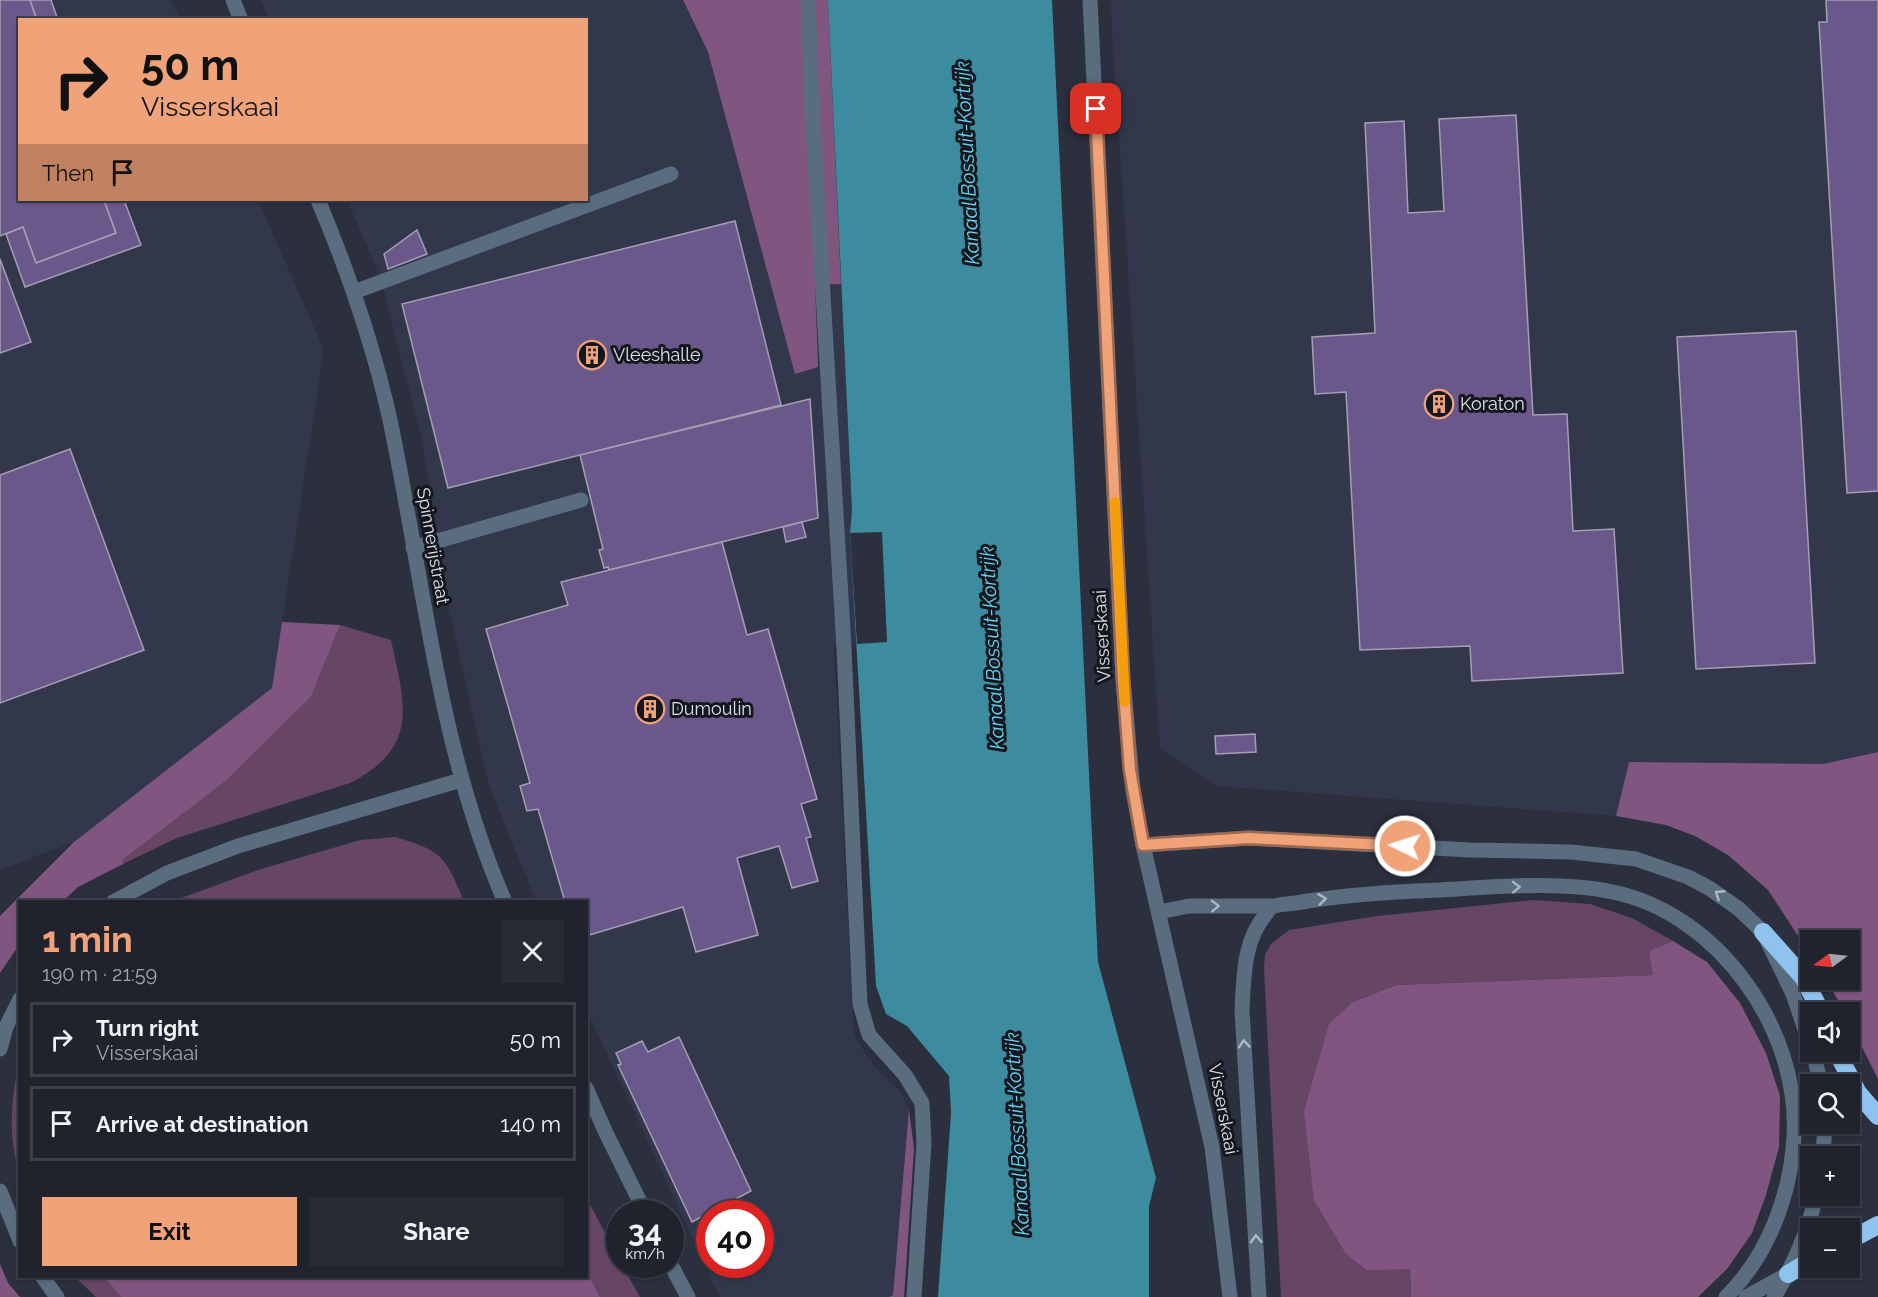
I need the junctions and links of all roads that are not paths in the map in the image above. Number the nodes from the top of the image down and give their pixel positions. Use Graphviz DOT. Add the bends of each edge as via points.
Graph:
graph roads {
  1 [pos="233,0"];
  2 [pos="808,0"];
  3 [pos="1090,0"];
  4 [pos="240,18"];
  5 [pos="671,174"];
  6 [pos="318,201"];
  7 [pos="354,292"];
  8 [pos="581,500"];
  9 [pos="413,548"];
  10 [pos="461,780"];
  11 [pos="1143,845"];
  12 [pos="117,900"];
  13 [pos="504,900"];
  14 [pos="1272,906"];
  15 [pos="1159,912"];
  16 [pos="1763,932"];
  17 [pos="1816,1002"];
  18 [pos="18,1003"];
  19 [pos="1800,1015"];
  20 [pos="0,1049"];
  21 [pos="1842,1062"];
  22 [pos="588,1092"];
  23 [pos="1878,1116"];
  24 [pos="0,1191"];
  25 [pos="639,1200"];
  26 [pos="1814,1206"];
  27 [pos="1878,1225"];
  28 [pos="1860,1235"];
  29 [pos="18,1236"];
  30 [pos="1800,1267"];
  31 [pos="1788,1274"];
  32 [pos="43,1278"];
  33 [pos="678,1278"];
  34 [pos="57,1297"];
  35 [pos="688,1297"];
  36 [pos="914,1297"];
  37 [pos="1230,1297"];
  38 [pos="1259,1297"];
  39 [pos="1726,1297"];
  40 [pos="1746,1297"];
  41 [pos="1774,1297"];
  1 -- 4 [label="street"];
  2 -- 36 [label="street" via="860,1004 869,1035 905,1075 922,1103 924,1143"];
  3 -- 11 [label="street, Visserskaai" via="1123,679 1130,770"];
  5 -- 7 [label="street"];
  6 -- 7 [label="street, Spinnerijstraat"];
  7 -- 9 [label="street, Spinnerijstraat" via="389,417"];
  8 -- 9 [label="street"];
  9 -- 10 [label="street, Spinnerijstraat"];
  10 -- 12 [label="street" via="238,846 167,873"];
  10 -- 13 [label="street, Spinnerijstraat"];
  11 -- 15 [label="street, Visserskaai"];
  16 -- 11 [label="street, one-way" via="1725,898 1688,877 1636,859 1606,854 1249,838"];
  15 -- 14 [label="street, one-way" via="1189,906"];
  38 -- 14 [label="street, one-way" via="1242,1010 1250,938"];
  14 -- 39 [label="street, one-way" via="1374,893 1539,886 1585,888 1633,897 1676,918 1707,942 1747,984 1771,1027 1790,1085 1795,1119 1793,1150 1773,1227 1745,1275"];
  15 -- 37 [label="street, Visserskaai" via="1212,1148"];
  16 -- 17 [label="highway" via="1803,977"];
  16 -- 19 [label="street"];
  18 -- 20 [label="street"];
  21 -- 23 [label="highway" via="1858,1094"];
  22 -- 25 [label="street"];
  24 -- 29 [label="street"];
  26 -- 31 [label="street"];
  27 -- 28 [label="highway"];
  30 -- 31 [label="highway"];
  31 -- 40 [label="street"];
  31 -- 41 [label="street"];
  32 -- 34 [label="street"];
  33 -- 35 [label="street"];
}
